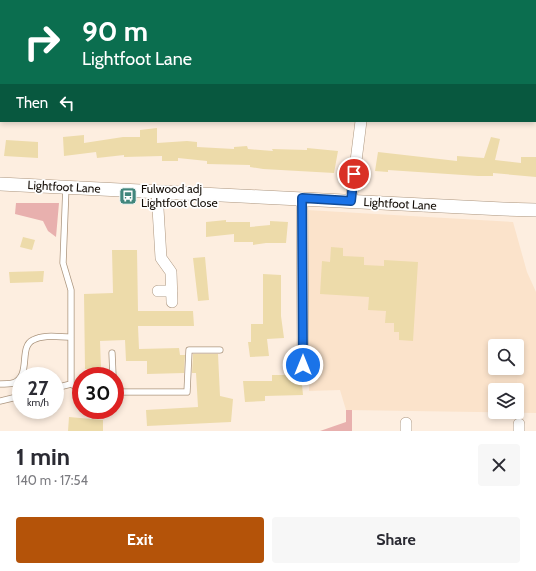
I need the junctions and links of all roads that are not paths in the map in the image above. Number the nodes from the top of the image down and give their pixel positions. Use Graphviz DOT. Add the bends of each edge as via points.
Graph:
graph roads {
  1 [pos="361,122"];
  2 [pos="0,184"];
  3 [pos="66,186"];
  4 [pos="157,192"];
  5 [pos="302,198"];
  6 [pos="351,201"];
  7 [pos="536,210"];
  8 [pos="158,291"];
  9 [pos="71,337"];
  10 [pos="220,350"];
  11 [pos="112,353"];
  12 [pos="303,365"];
  13 [pos="113,367"];
  14 [pos="0,384"];
  15 [pos="71,384"];
  16 [pos="64,386"];
  17 [pos="124,392"];
  18 [pos="12,398"];
  19 [pos="0,401"];
  1 -- 6 [label="street"];
  2 -- 3 [label="street, Lightfoot Lane"];
  3 -- 4 [label="street, Lightfoot Lane"];
  3 -- 9 [label="lane" via="63,262 71,290"];
  4 -- 5 [label="street, Lightfoot Lane"];
  4 -- 8 [label="street" via="161,258 171,272 172,297"];
  5 -- 6 [label="street, Lightfoot Lane"];
  5 -- 12 [label="street"];
  6 -- 7 [label="street, Lightfoot Lane"];
  9 -- 14 [label="lane" via="42,337 32,340 27,345 20,377 13,383"];
  9 -- 15 [label="lane"];
  10 -- 17 [label="lane" via="189,350 187,392"];
  11 -- 13 [label="lane"];
  15 -- 16 [label="lane"];
  18 -- 19 [label="lane"];
}
